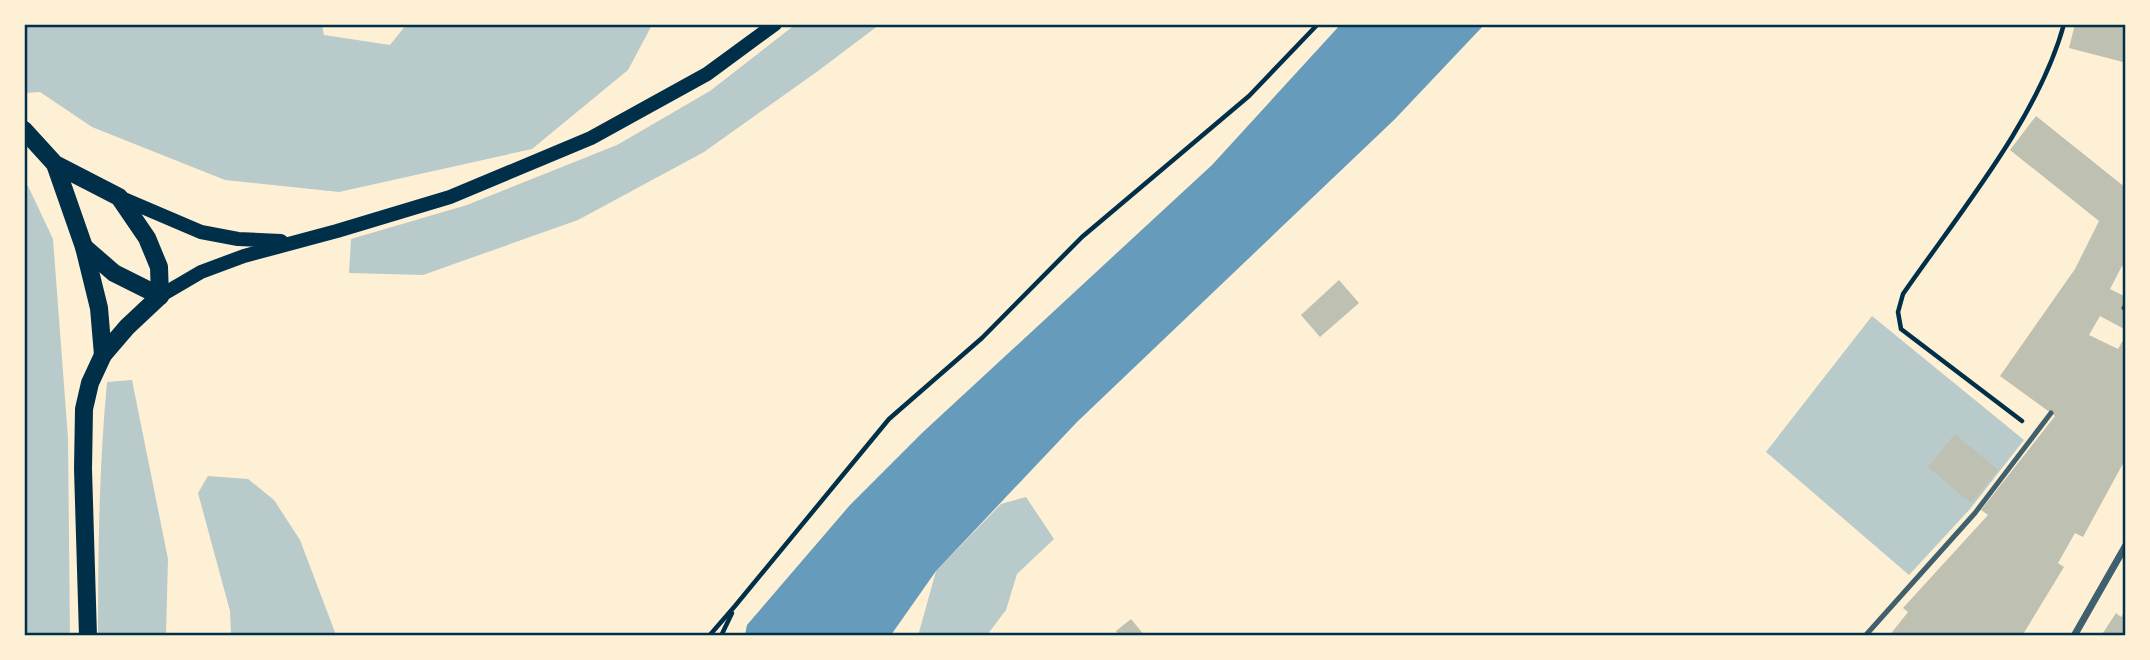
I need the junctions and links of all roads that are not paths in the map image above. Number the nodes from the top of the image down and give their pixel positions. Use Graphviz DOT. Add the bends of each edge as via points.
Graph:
graph roads {
  1 [pos="775,24"];
  2 [pos="24,130"];
  3 [pos="55,164"];
  4 [pos="119,197"];
  5 [pos="296,242"];
  6 [pos="84,247"];
  7 [pos="160,296"];
  8 [pos="103,355"];
  9 [pos="2050,413"];
  10 [pos="2126,545"];
  11 [pos="88,635"];
  12 [pos="1865,635"];
  13 [pos="2074,635"];
  1 -- 5 [label="main road" via="707,74 591,138 450,197"];
  2 -- 3 [label="main road"];
  3 -- 4 [label="main road"];
  3 -- 6 [label="main road"];
  4 -- 5 [label="main road" via="201,232"];
  4 -- 7 [label="main road" via="147,238 159,267"];
  5 -- 7 [label="main road" via="201,272"];
  6 -- 7 [label="main road" via="114,273"];
  6 -- 8 [label="main road" via="99,308"];
  7 -- 8 [label="main road"];
  8 -- 11 [label="main road" via="84,409"];
  9 -- 12 [label="lane" via="1975,513"];
  10 -- 13 [label="street"];
}
